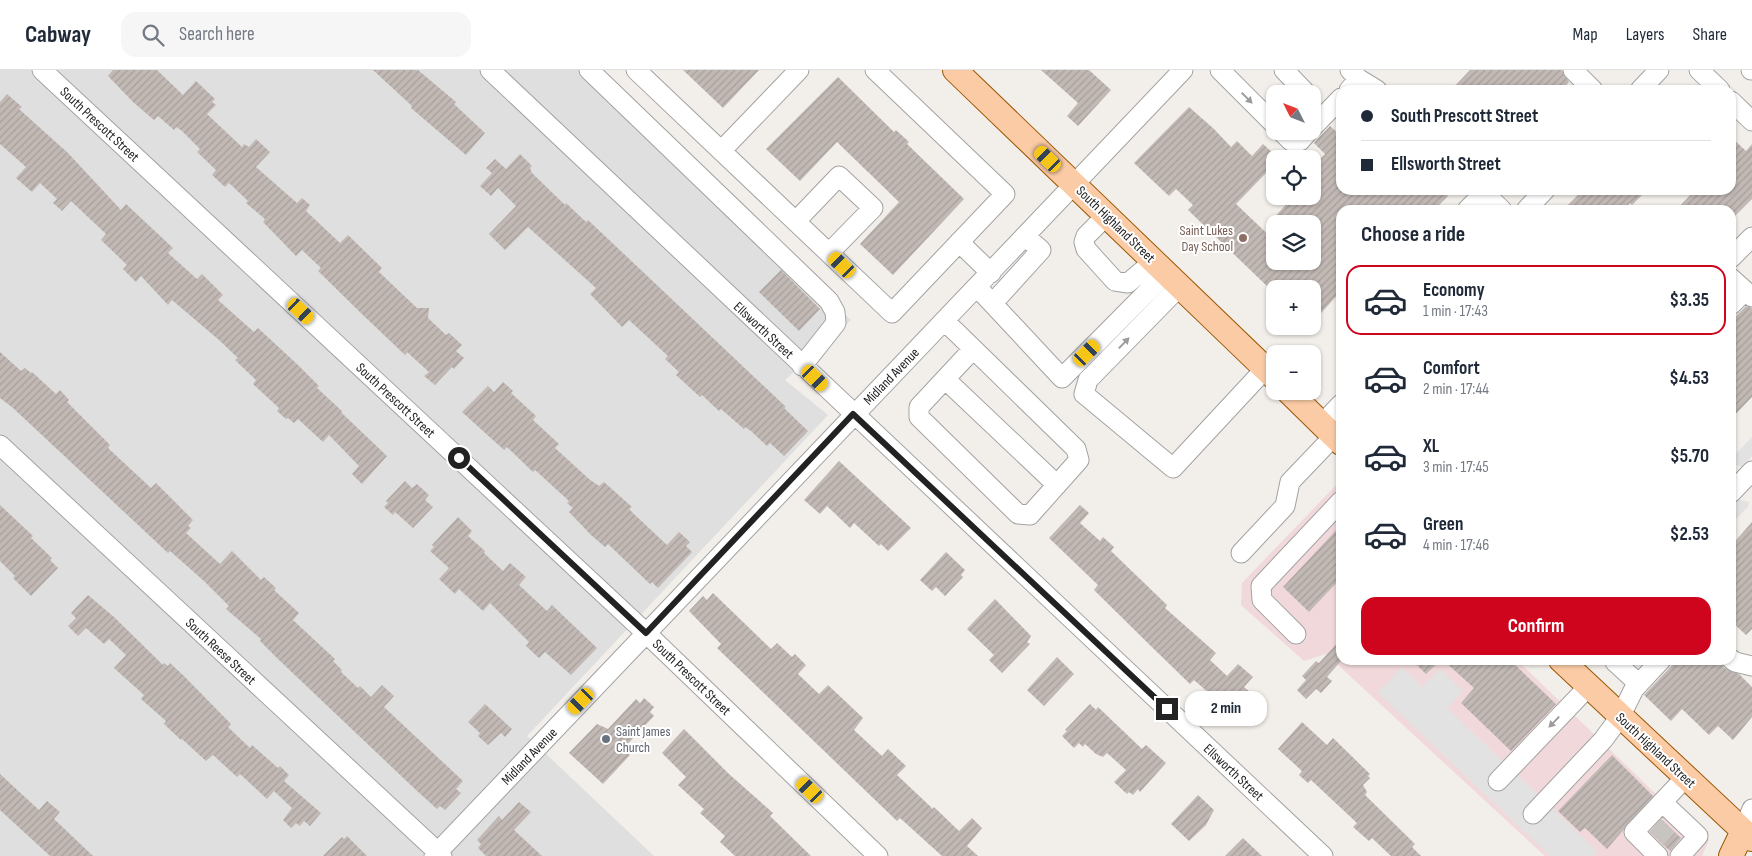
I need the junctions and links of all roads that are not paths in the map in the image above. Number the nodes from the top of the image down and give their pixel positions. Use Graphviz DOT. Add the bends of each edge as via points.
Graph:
graph roads {
  1 [pos="42,70"];
  2 [pos="490,70"];
  3 [pos="589,70"];
  4 [pos="636,70"];
  5 [pos="799,70"];
  6 [pos="875,70"];
  7 [pos="955,70"];
  8 [pos="1183,70"];
  9 [pos="1220,70"];
  10 [pos="1284,70"];
  11 [pos="1573,70"];
  12 [pos="1659,70"];
  13 [pos="1699,70"];
  14 [pos="1353,80"];
  15 [pos="1298,85"];
  16 [pos="1365,85"];
  17 [pos="1588,85"];
  18 [pos="1645,85"];
  19 [pos="1715,85"];
  20 [pos="1336,103"];
  21 [pos="1736,106"];
  22 [pos="1321,107"];
  23 [pos="1327,113"];
  24 [pos="1266,116"];
  25 [pos="1321,119"];
  26 [pos="1752,121"];
  27 [pos="722,150"];
  28 [pos="1076,185"];
  29 [pos="1480,195"];
  30 [pos="1488,195"];
  31 [pos="1540,195"];
  32 [pos="1471,205"];
  33 [pos="1497,205"];
  34 [pos="1531,205"];
  35 [pos="1107,215"];
  36 [pos="796,221"];
  37 [pos="1026,237"];
  38 [pos="1752,237"];
  39 [pos="959,242"];
  40 [pos="829,253"];
  41 [pos="1736,253"];
  42 [pos="991,273"];
  43 [pos="1167,273"];
  44 [pos="1736,283"];
  45 [pos="977,287"];
  46 [pos="1749,295"];
  47 [pos="1736,302"];
  48 [pos="992,303"];
  49 [pos="944,321"];
  50 [pos="973,349"];
  51 [pos="802,366"];
  52 [pos="1266,370"];
  53 [pos="1266,378"];
  54 [pos="945,379"];
  55 [pos="1297,400"];
  56 [pos="853,414"];
  57 [pos="1333,434"];
  58 [pos="0,446"];
  59 [pos="1752,471"];
  60 [pos="1057,485"];
  61 [pos="1736,488"];
  62 [pos="1336,506"];
  63 [pos="1241,553"];
  64 [pos="646,633"];
  65 [pos="1296,634"];
  66 [pos="1736,662"];
  67 [pos="1570,665"];
  68 [pos="1618,665"];
  69 [pos="1656,665"];
  70 [pos="1752,666"];
  71 [pos="1639,684"];
  72 [pos="1588,687"];
  73 [pos="1620,717"];
  74 [pos="1685,778"];
  75 [pos="1498,781"];
  76 [pos="1662,802"];
  77 [pos="1752,809"];
  78 [pos="1533,814"];
  79 [pos="1747,835"];
  80 [pos="1662,837"];
  81 [pos="438,855"];
  82 [pos="878,856"];
  83 [pos="1324,856"];
  84 [pos="1680,856"];
  85 [pos="1732,856"];
  1 -- 64 [label="street, South Prescott Street"];
  2 -- 51 [label="street, Ellsworth Street"];
  3 -- 51 [label="street" via="829,301 836,323"];
  4 -- 27 [label="street"];
  5 -- 27 [label="street"];
  6 -- 39 [label="street" via="1005,194"];
  7 -- 28 [label="main road, South Highland Street"];
  8 -- 28 [label="street, Midland Avenue"];
  9 -- 24 [label="street, one-way"];
  10 -- 15 [label="street"];
  11 -- 17 [label="street"];
  12 -- 18 [label="street"];
  13 -- 19 [label="street"];
  14 -- 16 [label="street"];
  20 -- 23 [label="street"];
  21 -- 26 [label="street"];
  22 -- 23 [label="street"];
  23 -- 25 [label="street"];
  27 -- 36 [label="street"];
  28 -- 35 [label="main road, South Highland Street"];
  28 -- 37 [label="street, Midland Avenue"];
  29 -- 32 [label="street"];
  30 -- 33 [label="street"];
  31 -- 34 [label="street"];
  35 -- 43 [label="main road, South Highland Street"];
  35 -- 43 [label="street" via="1084,242 1086,249 1115,281 1128,283"];
  36 -- 40 [label="street"];
  36 -- 40 [label="street" via="839,176 873,208"];
  37 -- 42 [label="street, Midland Avenue"];
  37 -- 48 [label="street" via="1041,250"];
  38 -- 41 [label="street"];
  39 -- 40 [label="street" via="892,313"];
  39 -- 42 [label="street"];
  42 -- 45 [label="street, Midland Avenue"];
  43 -- 48 [label="street" via="1062,378"];
  43 -- 52 [label="main road, South Highland Street"];
  53 -- 43 [label="street, one-way" via="1173,468 1084,394 1088,380"];
  44 -- 46 [label="street"];
  45 -- 48 [label="street"];
  45 -- 49 [label="street, Midland Avenue"];
  46 -- 47 [label="street"];
  49 -- 50 [label="street"];
  49 -- 56 [label="street, Midland Avenue"];
  50 -- 54 [label="street"];
  50 -- 60 [label="street" via="1076,449 1079,460"];
  51 -- 56 [label="street, Ellsworth Street"];
  54 -- 60 [label="street"];
  54 -- 60 [label="street" via="918,407 919,417 1018,514 1030,515"];
  55 -- 57 [label="main road"];
  56 -- 64 [label="street, Midland Avenue"];
  56 -- 83 [label="street, Ellsworth Street"];
  57 -- 63 [label="street" via="1290,482 1284,506"];
  58 -- 81 [label="street, South Reese Street"];
  59 -- 61 [label="street"];
  62 -- 65 [label="street" via="1262,586 1262,600"];
  64 -- 81 [label="street, Midland Avenue"];
  64 -- 82 [label="street, South Prescott Street"];
  66 -- 70 [label="street"];
  67 -- 72 [label="main road, South Highland Street"];
  68 -- 71 [label="street"];
  69 -- 71 [label="street"];
  71 -- 73 [label="street"];
  72 -- 73 [label="main road, South Highland Street"];
  72 -- 75 [label="street, one-way"];
  73 -- 74 [label="main road, South Highland Street"];
  73 -- 78 [label="street" via="1603,740"];
  74 -- 76 [label="street"];
  74 -- 79 [label="main road, South Highland Street"];
  76 -- 80 [label="street"];
  76 -- 80 [label="street" via="1634,832"];
  77 -- 79 [label="street"];
  79 -- 85 [label="main road"];
  80 -- 84 [label="street" via="1698,836"];
}
